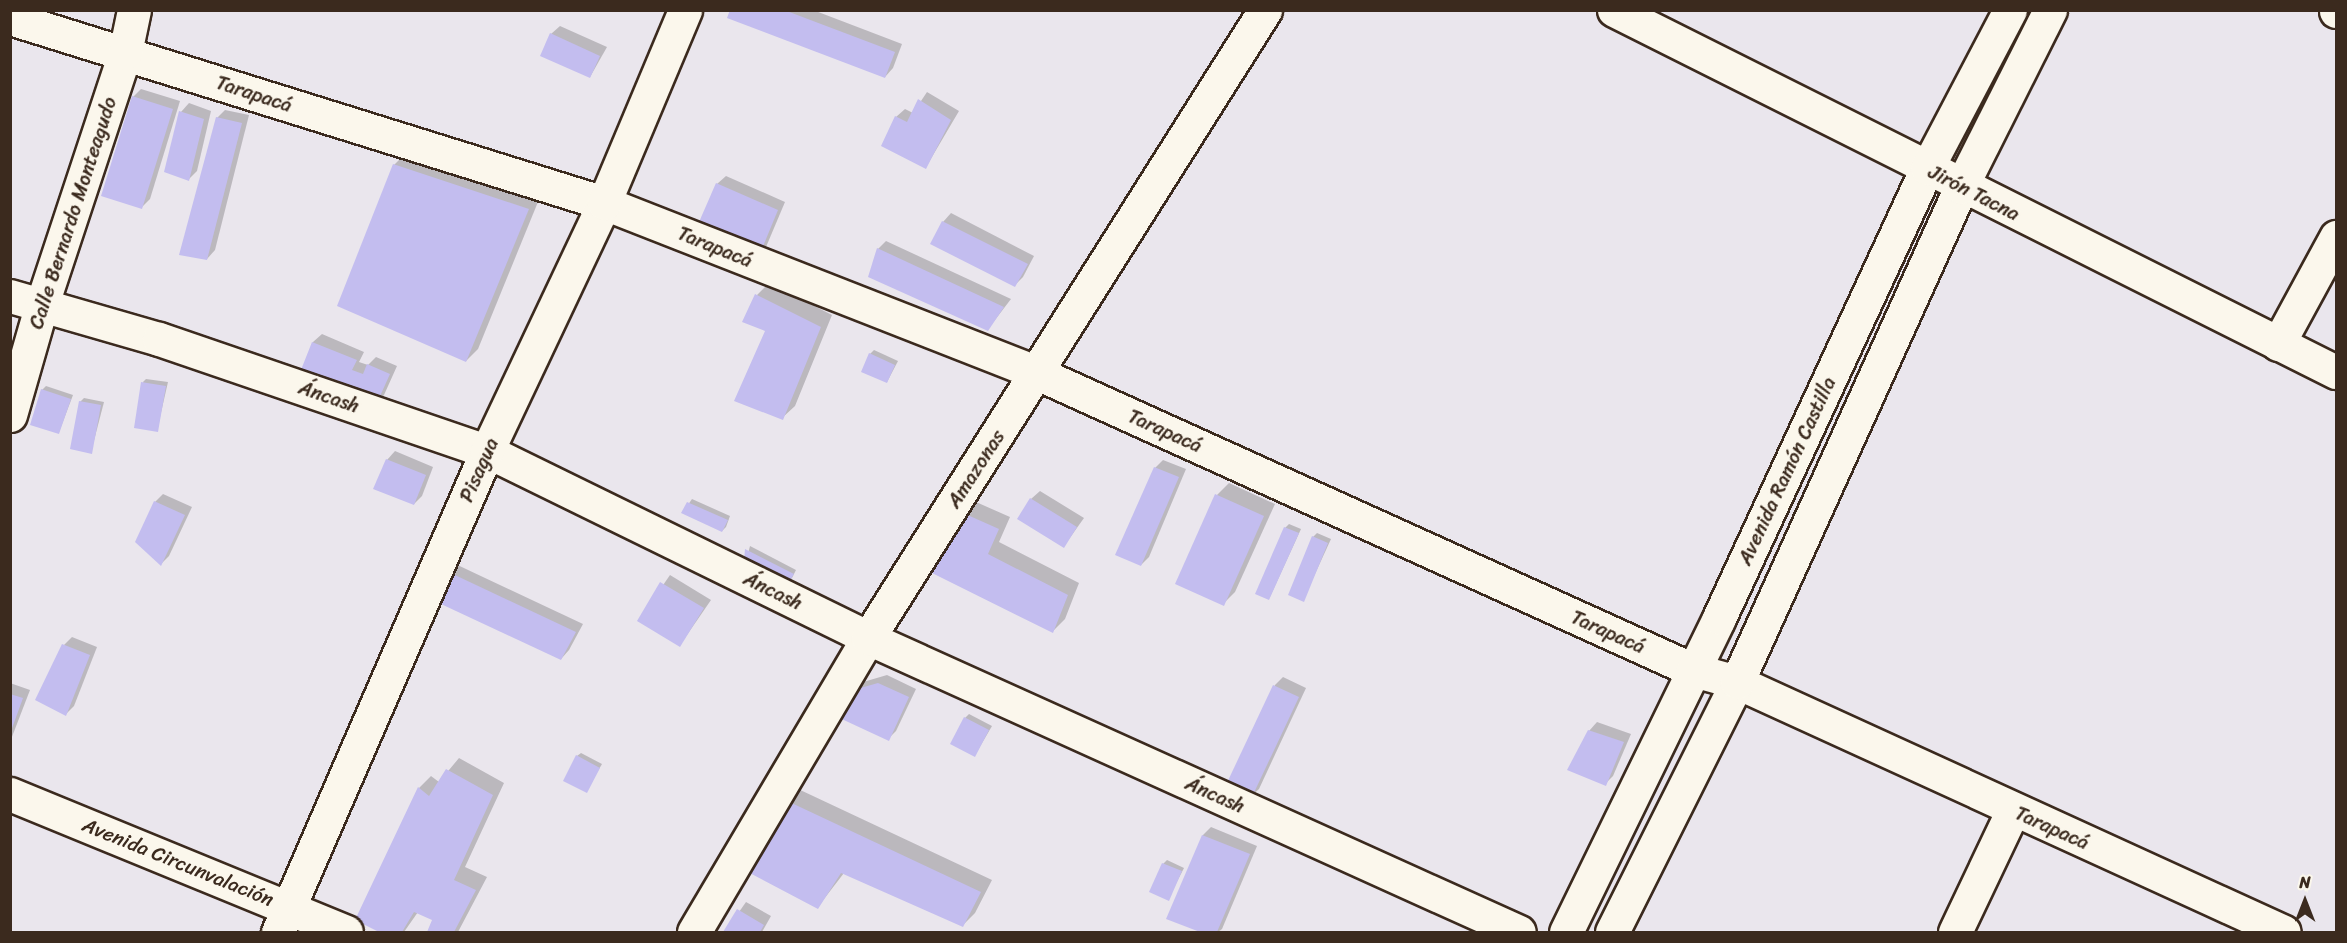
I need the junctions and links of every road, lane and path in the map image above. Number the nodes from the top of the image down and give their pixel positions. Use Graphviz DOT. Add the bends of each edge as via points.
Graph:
graph roads {
  1 [pos="134,10"];
  2 [pos="685,10"];
  3 [pos="1265,10"];
  4 [pos="1614,10"];
  5 [pos="2010,10"];
  6 [pos="2050,10"];
  7 [pos="10,18"];
  8 [pos="125,53"];
  9 [pos="1928,168"];
  10 [pos="1961,187"];
  11 [pos="604,203"];
  12 [pos="2337,237"];
  13 [pos="10,296"];
  14 [pos="41,307"];
  15 [pos="2278,344"];
  16 [pos="2337,372"];
  17 [pos="1037,373"];
  18 [pos="10,415"];
  19 [pos="487,451"];
  20 [pos="868,638"];
  21 [pos="1693,670"];
  22 [pos="1737,682"];
  23 [pos="10,794"];
  24 [pos="2013,810"];
  25 [pos="284,920"];
  26 [pos="346,933"];
  27 [pos="694,933"];
  28 [pos="1519,933"];
  29 [pos="1566,933"];
  30 [pos="1612,933"];
  31 [pos="1955,933"];
  32 [pos="2284,933"];
  1 -- 8 [label="street, Calle Bernardo Monteagudo"];
  2 -- 11 [label="street, Pisagua"];
  3 -- 17 [label="street, Amazonas"];
  4 -- 9 [label="street, Jirón Tacna"];
  5 -- 9 [label="street, Avenida Ramón Castilla"];
  6 -- 10 [label="street"];
  7 -- 8 [label="street, Tarapacá"];
  8 -- 11 [label="street, Tarapacá"];
  8 -- 14 [label="street, Calle Bernardo Monteagudo"];
  9 -- 10 [label="street, Jirón Tacna"];
  9 -- 21 [label="street, Avenida Ramón Castilla"];
  10 -- 15 [label="street, Jirón Tacna"];
  10 -- 22 [label="street"];
  11 -- 17 [label="street, Tarapacá"];
  11 -- 19 [label="street, Pisagua"];
  12 -- 15 [label="street"];
  13 -- 14 [label="street, Áncash"];
  14 -- 18 [label="street, Calle Bernardo Monteagudo"];
  14 -- 19 [label="street, Áncash" via="159,339"];
  15 -- 16 [label="street, Jirón Tacna"];
  17 -- 20 [label="street, Amazonas"];
  17 -- 21 [label="street, Tarapacá"];
  19 -- 20 [label="street, Áncash"];
  19 -- 25 [label="street, Pisagua"];
  20 -- 27 [label="street, Amazonas"];
  20 -- 28 [label="street, Áncash"];
  21 -- 22 [label="street, Tarapacá"];
  21 -- 29 [label="street, Avenida Ramón Castilla"];
  22 -- 24 [label="street, Tarapacá"];
  22 -- 30 [label="street"];
  23 -- 25 [label="street, Avenida Circunvalación"];
  24 -- 31 [label="street"];
  24 -- 32 [label="street, Tarapacá"];
  25 -- 26 [label="street, Avenida Circunvalación"];
}
